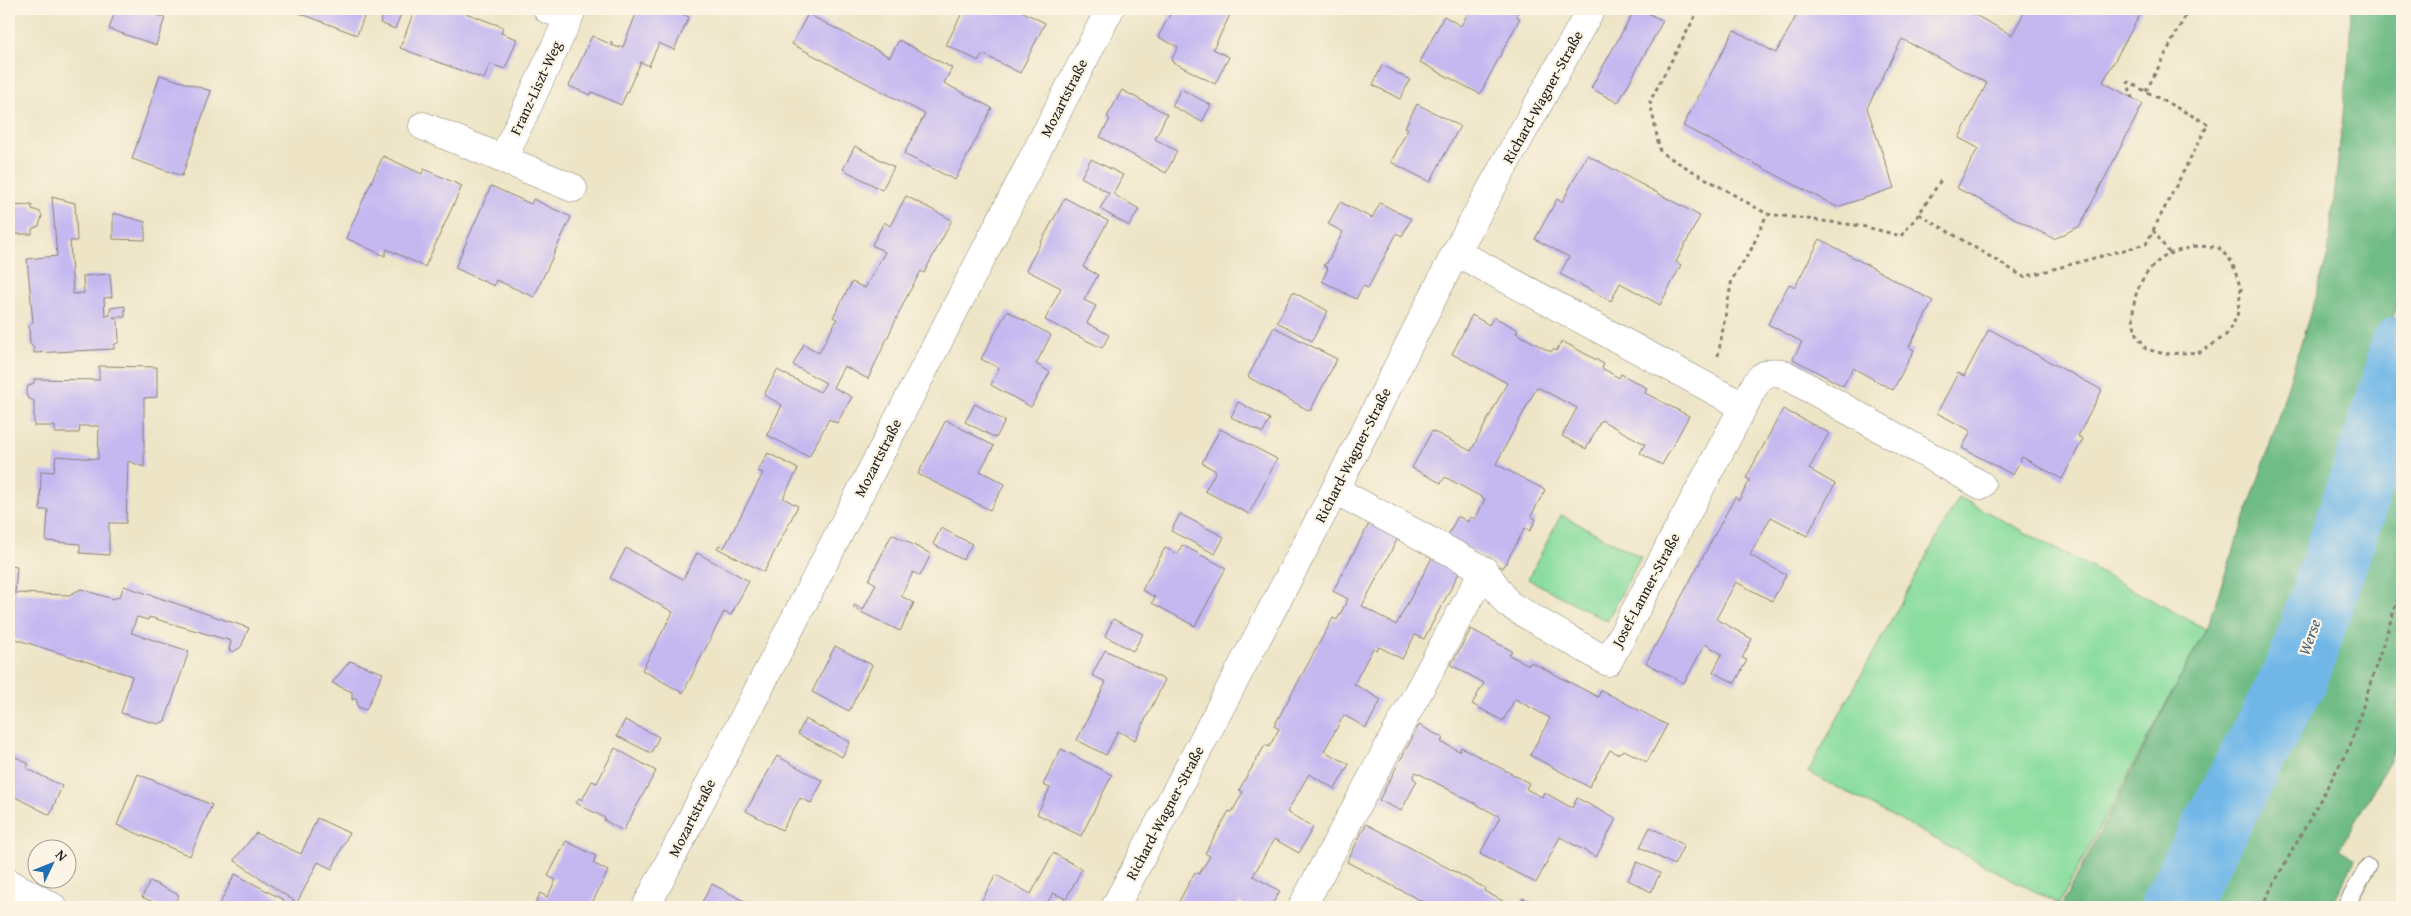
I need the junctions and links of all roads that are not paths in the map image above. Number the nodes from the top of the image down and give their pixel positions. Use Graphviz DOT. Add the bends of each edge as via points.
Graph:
graph roads {
  1 [pos="1110,9"];
  2 [pos="1591,9"];
  3 [pos="562,12"];
  4 [pos="423,126"];
  5 [pos="503,159"];
  6 [pos="573,188"];
  7 [pos="1456,252"];
  8 [pos="1743,406"];
  9 [pos="1981,485"];
  10 [pos="1335,490"];
  11 [pos="1484,570"];
  12 [pos="2368,867"];
  13 [pos="9,884"];
  14 [pos="1120,906"];
  15 [pos="53,907"];
  16 [pos="646,907"];
  17 [pos="1302,907"];
  18 [pos="2345,907"];
  1 -- 16 [label="street, Mozartstraße"];
  2 -- 7 [label="street, Richard-Wagner-Straße"];
  3 -- 5 [label="street, Franz-Liszt-Weg"];
  4 -- 5 [label="street"];
  5 -- 6 [label="street"];
  7 -- 8 [label="street"];
  7 -- 10 [label="street, Richard-Wagner-Straße"];
  8 -- 9 [label="street, Josef-Lanner-Straße" via="1760,377 1776,371"];
  8 -- 11 [label="street, Josef-Lanner-Straße" via="1608,662 1508,604"];
  10 -- 11 [label="street, Josef-Lanner-Straße"];
  10 -- 14 [label="street, Richard-Wagner-Straße"];
  11 -- 17 [label="street"];
  12 -- 18 [label="lane"];
  13 -- 15 [label="street"];
}
